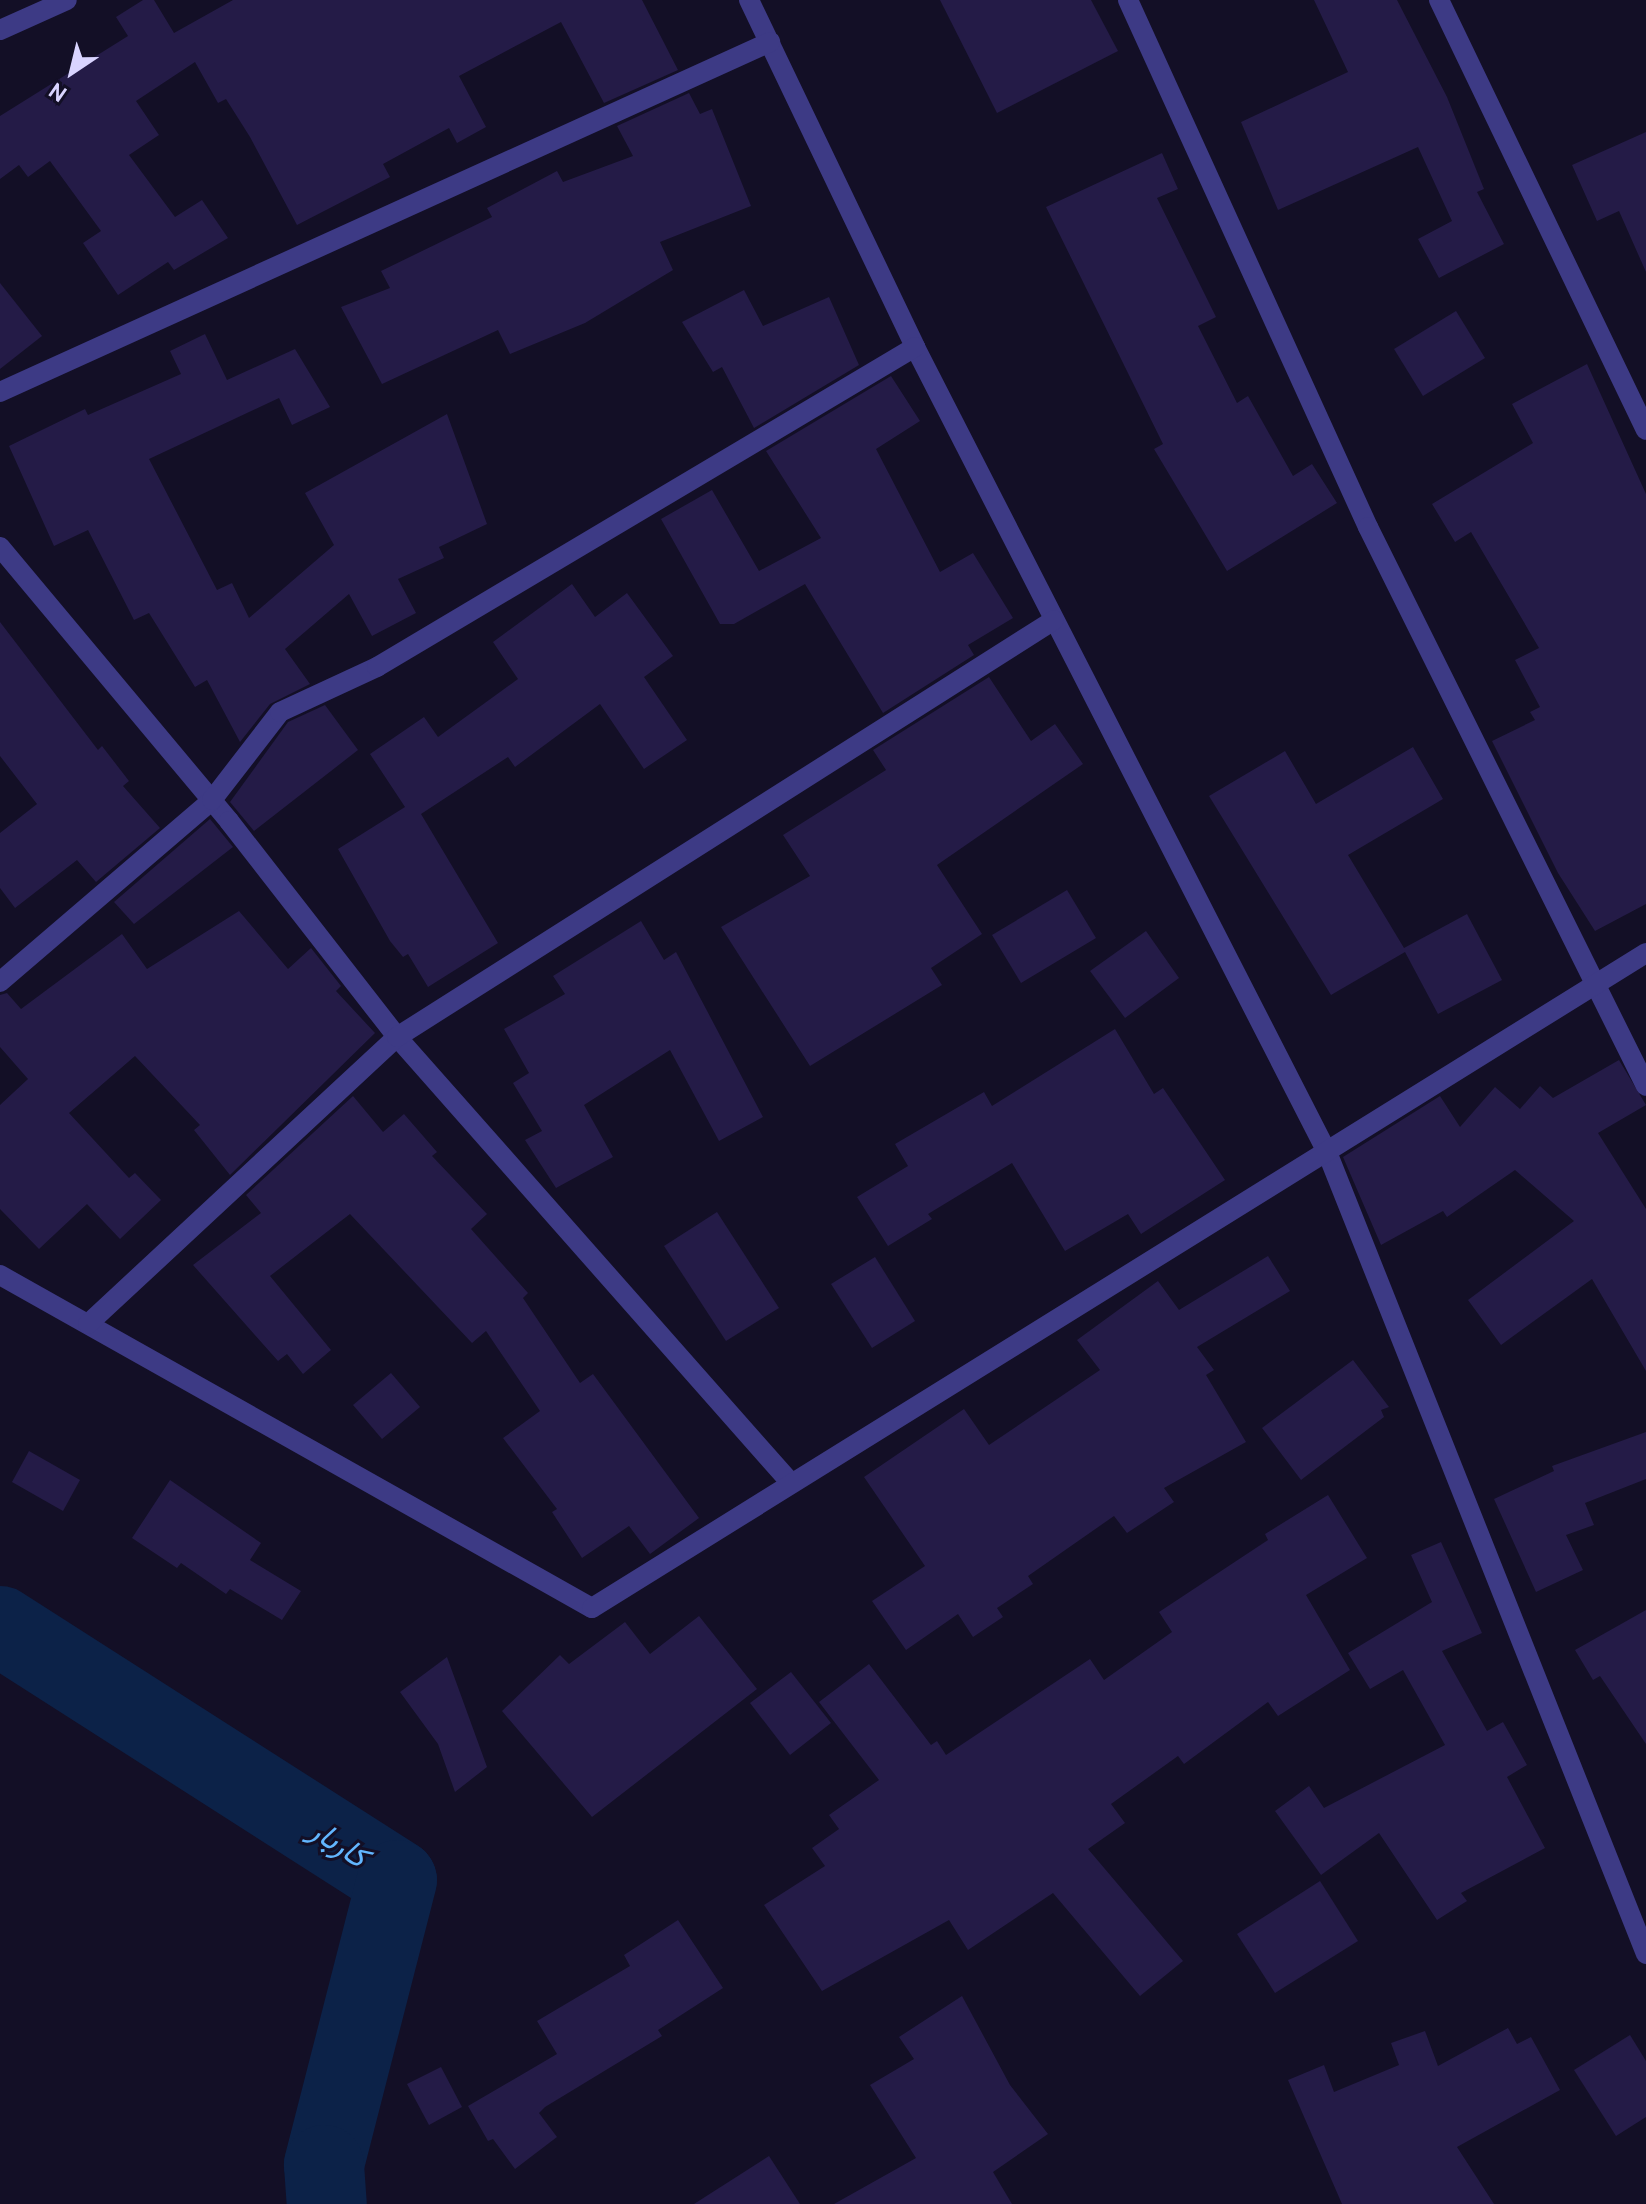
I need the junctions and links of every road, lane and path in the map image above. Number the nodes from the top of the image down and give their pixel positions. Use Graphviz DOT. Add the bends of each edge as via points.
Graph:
graph roads {
  1 [pos="67,0"];
  2 [pos="749,0"];
  3 [pos="1128,0"];
  4 [pos="1439,0"];
  5 [pos="0,30"];
  6 [pos="770,42"];
  7 [pos="915,347"];
  8 [pos="0,392"];
  9 [pos="1646,430"];
  10 [pos="0,547"];
  11 [pos="1054,620"];
  12 [pos="212,800"];
  13 [pos="1646,953"];
  14 [pos="0,982"];
  15 [pos="1595,990"];
  16 [pos="397,1037"];
  17 [pos="1646,1086"];
  18 [pos="1327,1152"];
  19 [pos="0,1275"];
  20 [pos="88,1324"];
  21 [pos="790,1482"];
  22 [pos="1646,1954"];
  1 -- 5 [label="street"];
  2 -- 6 [label="street"];
  3 -- 15 [label="street" via="1368,527"];
  4 -- 9 [label="street"];
  6 -- 7 [label="street"];
  6 -- 8 [label="street"];
  7 -- 11 [label="street"];
  7 -- 12 [label="street" via="377,667 280,712"];
  10 -- 12 [label="street"];
  11 -- 16 [label="street"];
  11 -- 18 [label="street"];
  12 -- 14 [label="street"];
  12 -- 16 [label="street"];
  13 -- 15 [label="street"];
  15 -- 17 [label="street"];
  15 -- 18 [label="street"];
  16 -- 20 [label="street"];
  16 -- 21 [label="street"];
  18 -- 21 [label="street"];
  18 -- 22 [label="street"];
  19 -- 20 [label="street"];
  20 -- 21 [label="street" via="592,1608"];
}
